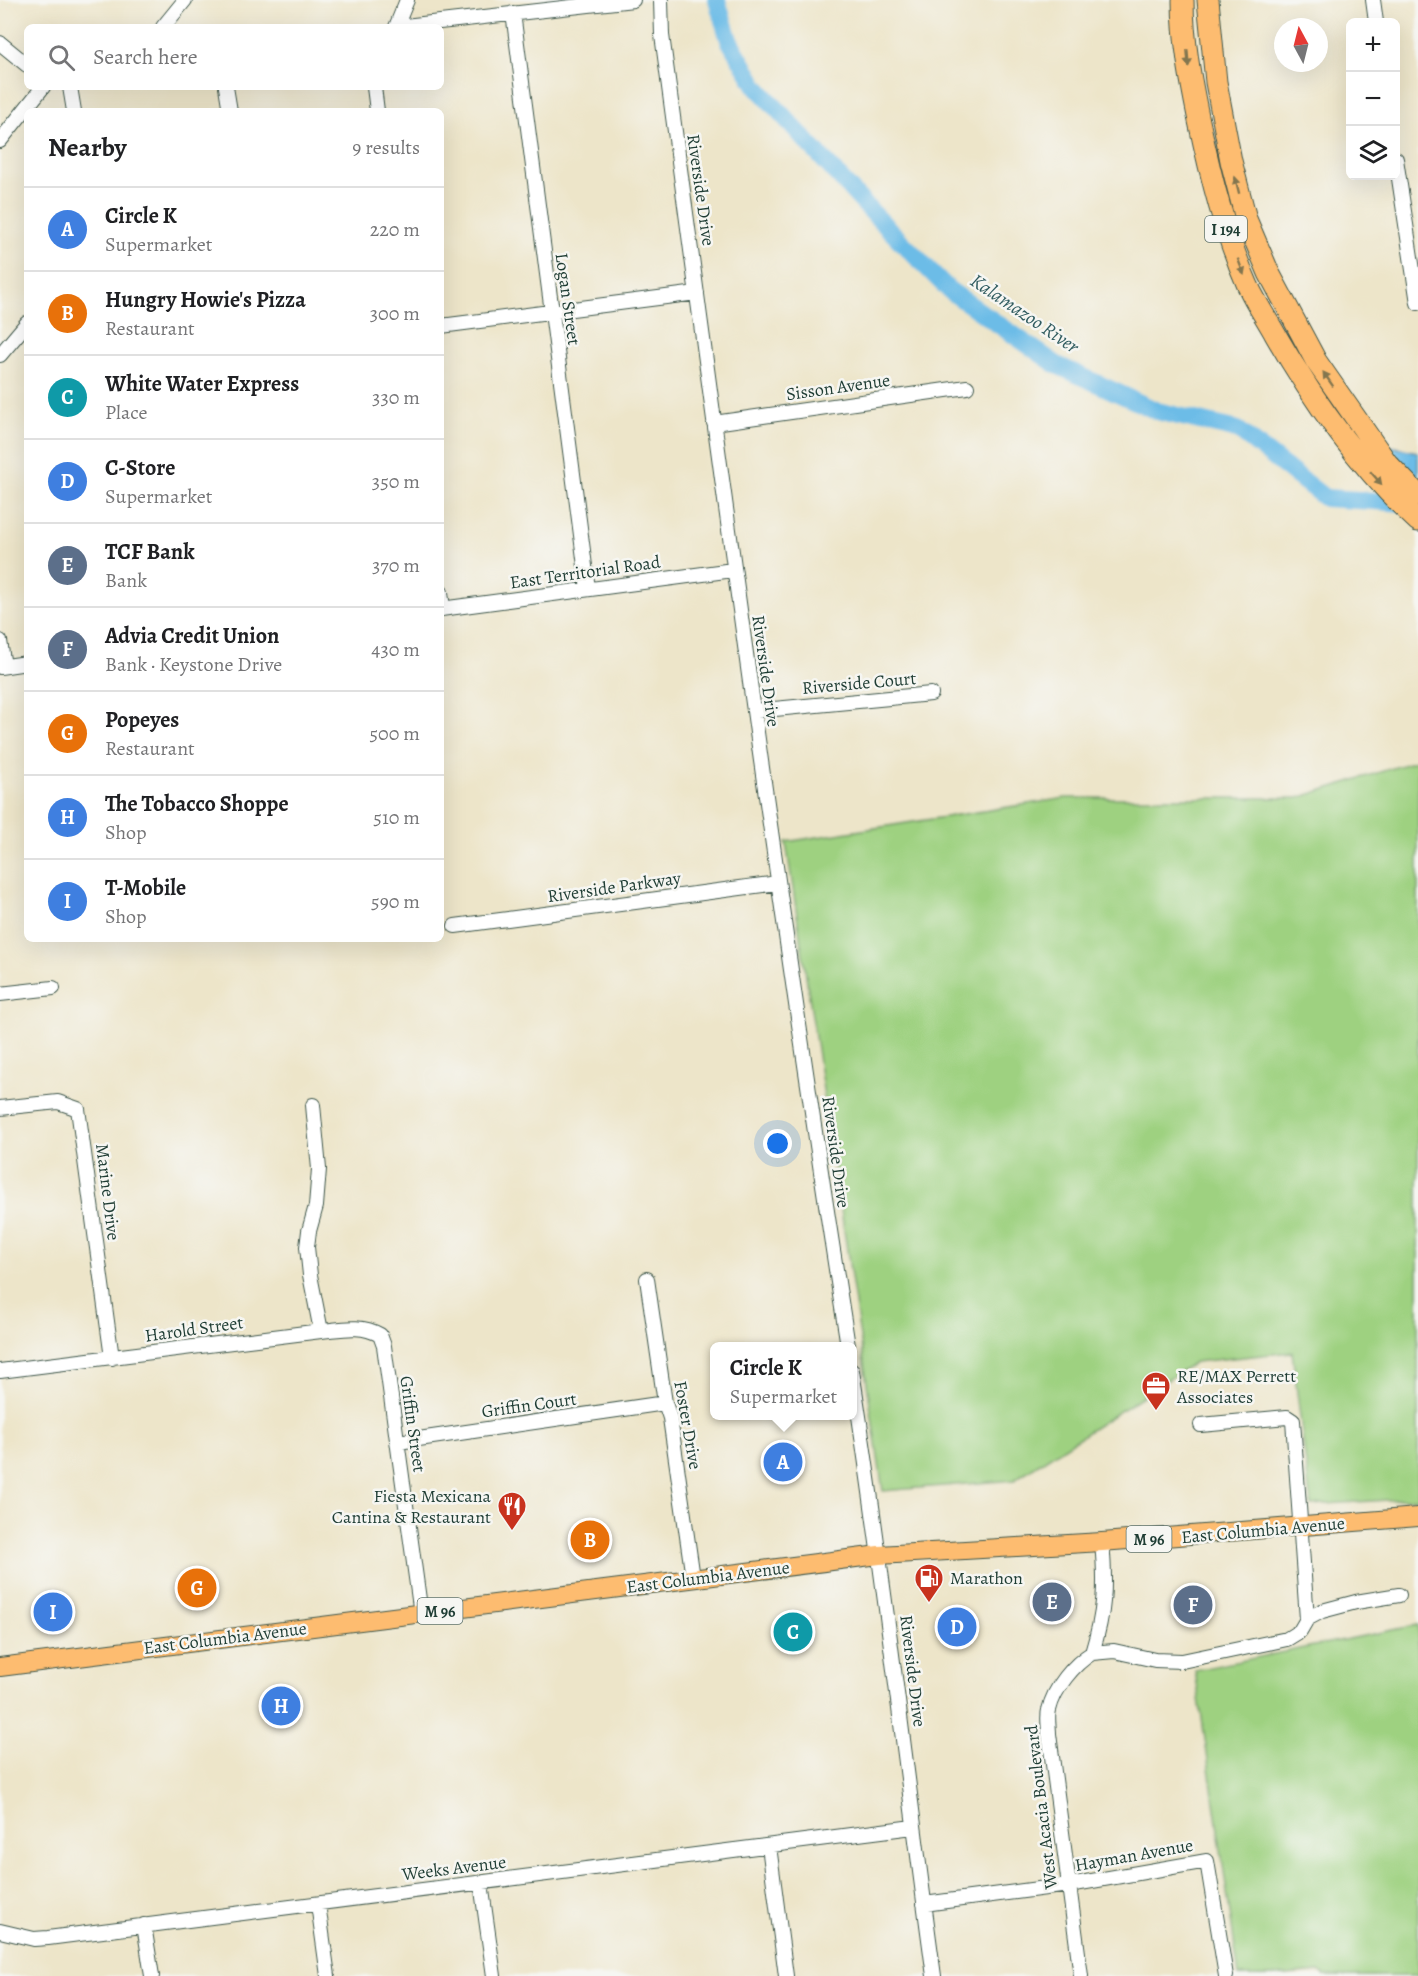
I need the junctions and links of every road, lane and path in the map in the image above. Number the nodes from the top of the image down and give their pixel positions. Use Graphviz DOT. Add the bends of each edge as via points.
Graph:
graph roads {
  1 [pos="184,0"];
  2 [pos="407,0"];
  3 [pos="633,0"];
  4 [pos="661,0"];
  5 [pos="1183,0"];
  6 [pos="1208,0"];
  7 [pos="1373,0"];
  8 [pos="513,13"];
  9 [pos="1375,18"];
  10 [pos="165,24"];
  11 [pos="397,24"];
  12 [pos="421,24"];
  13 [pos="0,44"];
  14 [pos="24,63"];
  15 [pos="41,90"];
  16 [pos="70,90"];
  17 [pos="226,90"];
  18 [pos="374,90"];
  19 [pos="26,108"];
  20 [pos="74,108"];
  21 [pos="230,108"];
  22 [pos="377,108"];
  23 [pos="24,111"];
  24 [pos="0,141"];
  25 [pos="1399,180"];
  26 [pos="1415,274"];
  27 [pos="697,293"];
  28 [pos="1418,303"];
  29 [pos="552,312"];
  30 [pos="444,326"];
  31 [pos="24,327"];
  32 [pos="0,355"];
  33 [pos="967,387"];
  34 [pos="714,423"];
  35 [pos="1418,495"];
  36 [pos="1418,521"];
  37 [pos="733,570"];
  38 [pos="588,590"];
  39 [pos="444,609"];
  40 [pos="0,641"];
  41 [pos="24,663"];
  42 [pos="2,667"];
  43 [pos="932,694"];
  44 [pos="754,711"];
  45 [pos="778,884"];
  46 [pos="456,926"];
  47 [pos="53,988"];
  48 [pos="0,994"];
  49 [pos="313,1105"];
  50 [pos="0,1108"];
  51 [pos="647,1279"];
  52 [pos="321,1330"];
  53 [pos="847,1342"];
  54 [pos="384,1346"];
  55 [pos="112,1358"];
  56 [pos="0,1371"];
  57 [pos="665,1403"];
  58 [pos="857,1405"];
  59 [pos="1201,1425"];
  60 [pos="398,1442"];
  61 [pos="1418,1517"];
  62 [pos="1300,1527"];
  63 [pos="1102,1542"];
  64 [pos="879,1555"];
  65 [pos="693,1578"];
  66 [pos="1399,1595"];
  67 [pos="422,1614"];
  68 [pos="1307,1619"];
  69 [pos="1092,1653"];
  70 [pos="0,1667"];
  71 [pos="913,1827"];
  72 [pos="769,1845"];
  73 [pos="481,1883"];
  74 [pos="1069,1885"];
  75 [pos="318,1904"];
  76 [pos="924,1904"];
  77 [pos="144,1925"];
  78 [pos="0,1931"];
  79 [pos="152,1976"];
  80 [pos="328,1976"];
  81 [pos="494,1976"];
  82 [pos="786,1976"];
  83 [pos="934,1976"];
  84 [pos="1081,1976"];
  85 [pos="1226,1976"];
  1 -- 10 [label="street"];
  2 -- 11 [label="street"];
  3 -- 8 [label="street"];
  4 -- 27 [label="street, Riverside Drive" via="662,35"];
  5 -- 36 [label="highway, I 194, one-way" via="1190,78 1209,170 1227,233 1249,288 1295,369 1355,455"];
  35 -- 6 [label="highway, I 194, one-way" via="1387,463 1316,361 1269,273 1246,219 1216,82"];
  7 -- 9 [label="street"];
  8 -- 12 [label="street"];
  8 -- 29 [label="street, Logan Street"];
  13 -- 14 [label="street"];
  15 -- 19 [label="street"];
  16 -- 20 [label="street"];
  17 -- 21 [label="street"];
  18 -- 22 [label="street"];
  23 -- 24 [label="street"];
  25 -- 26 [label="street"];
  26 -- 28 [label="street"];
  27 -- 29 [label="street"];
  27 -- 34 [label="street, Riverside Drive"];
  29 -- 30 [label="street"];
  29 -- 38 [label="street, Logan Street"];
  31 -- 32 [label="street"];
  33 -- 34 [label="street, Sisson Avenue"];
  34 -- 37 [label="street, Riverside Drive"];
  37 -- 38 [label="street, East Territorial Road"];
  37 -- 44 [label="street, Riverside Drive"];
  38 -- 39 [label="street, East Territorial Road"];
  40 -- 42 [label="street"];
  41 -- 42 [label="street"];
  43 -- 44 [label="street, Riverside Court"];
  44 -- 45 [label="street, Riverside Drive"];
  45 -- 46 [label="street, Riverside Parkway"];
  45 -- 53 [label="street, Riverside Drive"];
  47 -- 48 [label="street"];
  49 -- 52 [label="street" via="319,1169 307,1247"];
  50 -- 55 [label="street, Marine Drive" via="58,1102 78,1109"];
  51 -- 57 [label="street, Foster Drive"];
  52 -- 54 [label="street, Harold Street" via="371,1329 380,1335"];
  52 -- 55 [label="street, Harold Street"];
  54 -- 60 [label="street, Griffin Street"];
  55 -- 56 [label="street, Harold Street"];
  57 -- 60 [label="street, Griffin Court"];
  57 -- 65 [label="street, Foster Drive"];
  58 -- 64 [label="street, Riverside Drive"];
  59 -- 62 [label="street" via="1287,1417 1293,1421"];
  60 -- 67 [label="street, Griffin Street"];
  61 -- 62 [label="main road, East Columbia Avenue / M 96"];
  62 -- 63 [label="main road, East Columbia Avenue / M 96"];
  62 -- 68 [label="street"];
  63 -- 64 [label="main road, East Columbia Avenue / M 96"];
  63 -- 69 [label="street, West Acacia Boulevard" via="1106,1594"];
  64 -- 65 [label="main road, East Columbia Avenue / M 96"];
  64 -- 71 [label="street, Riverside Drive"];
  65 -- 67 [label="main road, East Columbia Avenue / M 96"];
  66 -- 68 [label="street" via="1356,1602"];
  67 -- 70 [label="main road, East Columbia Avenue / M 96"];
  68 -- 69 [label="street" via="1300,1631 1287,1640 1182,1661 1114,1651"];
  69 -- 74 [label="street, West Acacia Boulevard" via="1056,1690 1048,1712"];
  71 -- 72 [label="street, Weeks Avenue"];
  71 -- 76 [label="street, Riverside Drive"];
  72 -- 73 [label="street, Weeks Avenue"];
  72 -- 82 [label="street"];
  73 -- 75 [label="street, Weeks Avenue"];
  73 -- 81 [label="street"];
  74 -- 76 [label="street, Hayman Avenue"];
  74 -- 84 [label="street, West Acacia Boulevard"];
  74 -- 85 [label="street, Hayman Avenue" via="1207,1861"];
  75 -- 77 [label="street, Weeks Avenue"];
  75 -- 80 [label="street"];
  76 -- 83 [label="street, Riverside Drive"];
  77 -- 78 [label="street, Weeks Avenue" via="34,1939"];
  77 -- 79 [label="street"];
}
